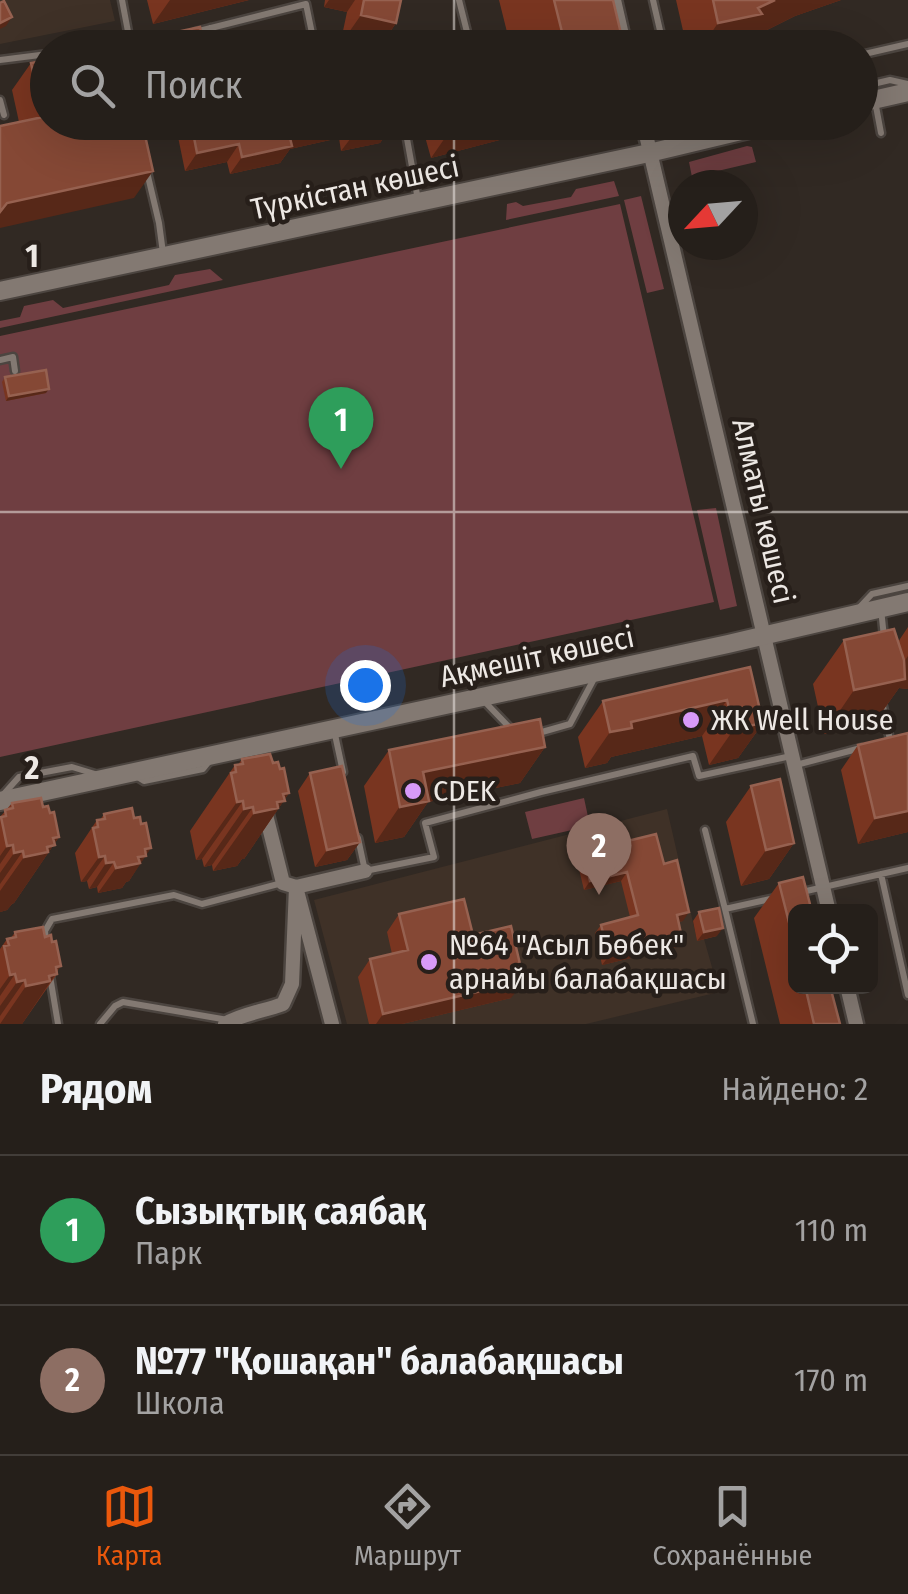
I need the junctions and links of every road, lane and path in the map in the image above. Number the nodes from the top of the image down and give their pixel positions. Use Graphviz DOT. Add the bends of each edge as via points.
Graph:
graph roads {
  1 [pos="122,0"];
  2 [pos="459,0"];
  3 [pos="614,0"];
  4 [pos="653,0"];
  5 [pos="210,28"];
  6 [pos="128,30"];
  7 [pos="202,30"];
  8 [pos="311,30"];
  9 [pos="466,30"];
  10 [pos="621,30"];
  11 [pos="660,30"];
  12 [pos="908,44"];
  13 [pos="878,51"];
  14 [pos="30,56"];
  15 [pos="0,60"];
  16 [pos="908,84"];
  17 [pos="878,88"];
  18 [pos="908,92"];
  19 [pos="878,95"];
  20 [pos="0,100"];
  21 [pos="4,115"];
  22 [pos="878,128"];
  23 [pos="880,133"];
  24 [pos="407,140"];
  25 [pos="646,140"];
  26 [pos="705,140"];
  27 [pos="649,154"];
  28 [pos="142,157"];
  29 [pos="418,202"];
  30 [pos="163,256"];
  31 [pos="0,291"];
  32 [pos="0,360"];
  33 [pos="16,371"];
  34 [pos="908,586"];
  35 [pos="908,602"];
  36 [pos="880,608"];
  37 [pos="853,615"];
  38 [pos="764,636"];
  39 [pos="885,643"];
  40 [pos="597,672"];
  41 [pos="880,692"];
  42 [pos="481,697"];
  43 [pos="334,729"];
  44 [pos="530,735"];
  45 [pos="516,736"];
  46 [pos="908,736"];
  47 [pos="872,745"];
  48 [pos="794,760"];
  49 [pos="345,782"];
  50 [pos="0,799"];
  51 [pos="262,799"];
  52 [pos="704,830"];
  53 [pos="357,836"];
  54 [pos="908,868"];
  55 [pos="365,871"];
  56 [pos="881,874"];
  57 [pos="290,885"];
  58 [pos="824,888"];
  59 [pos="797,893"];
  60 [pos="785,896"];
  61 [pos="828,904"];
  62 [pos="725,909"];
  63 [pos="46,948"];
  64 [pos="49,967"];
  65 [pos="849,994"];
  66 [pos="908,994"];
  67 [pos="264,1012"];
  68 [pos="227,1022"];
  69 [pos="58,1024"];
  70 [pos="100,1024"];
  71 [pos="278,1024"];
  72 [pos="332,1024"];
  73 [pos="753,1024"];
  74 [pos="856,1024"];
  1 -- 6 [label="lane"];
  2 -- 9 [label="lane"];
  3 -- 10 [label="street"];
  4 -- 11 [label="lane"];
  5 -- 7 [label="lane"];
  5 -- 8 [label="lane" via="306,4"];
  12 -- 13 [label="lane"];
  14 -- 15 [label="lane"];
  16 -- 17 [label="lane" via="890,80"];
  18 -- 19 [label="main road"];
  20 -- 21 [label="lane"];
  22 -- 23 [label="lane"];
  24 -- 29 [label="lane"];
  25 -- 27 [label="street, Алматы көшесі"];
  26 -- 27 [label="main road, Түркістан көшесі"];
  27 -- 29 [label="main road, Түркістан көшесі"];
  27 -- 38 [label="street, Алматы көшесі"];
  28 -- 30 [label="lane"];
  29 -- 30 [label="main road, Түркістан көшесі"];
  30 -- 31 [label="main road, Түркістан көшесі"];
  32 -- 33 [label="lane" via="13,358"];
  34 -- 37 [label="lane" via="872,594"];
  35 -- 36 [label="main road, Ақмешіт көшесі"];
  36 -- 37 [label="main road, Ақмешіт көшесі"];
  36 -- 39 [label="lane"];
  37 -- 38 [label="main road, Ақмешіт көшесі"];
  38 -- 40 [label="main road, Ақмешіт көшесі"];
  38 -- 48 [label="street, Алматы көшесі"];
  40 -- 42 [label="main road, Ақмешіт көшесі"];
  40 -- 44 [label="lane" via="570,724"];
  41 -- 46 [label="lane" via="890,740"];
  42 -- 43 [label="main road, Ақмешіт көшесі"];
  42 -- 45 [label="lane"];
  43 -- 49 [label="lane"];
  43 -- 50 [label="main road, Ақмешіт көшесі" via="254,756 215,754"];
  47 -- 48 [label="lane"];
  48 -- 55 [label="lane" via="699,776 693,756 541,792 424,823 434,857"];
  48 -- 58 [label="street, Алматы көшесі"];
  51 -- 57 [label="street"];
  52 -- 62 [label="lane"];
  53 -- 55 [label="lane"];
  54 -- 56 [label="lane"];
  55 -- 57 [label="street"];
  56 -- 58 [label="lane"];
  56 -- 66 [label="lane"];
  57 -- 63 [label="lane" via="202,904 174,895 52,919"];
  57 -- 67 [label="street" via="292,984 283,1004"];
  57 -- 72 [label="street"];
  58 -- 59 [label="lane"];
  58 -- 61 [label="street, Алматы көшесі"];
  60 -- 62 [label="lane"];
  62 -- 73 [label="lane"];
  64 -- 69 [label="lane"];
  65 -- 74 [label="street"];
  67 -- 68 [label="street"];
  67 -- 71 [label="street"];
  68 -- 70 [label="lane" via="123,1002"];
}
